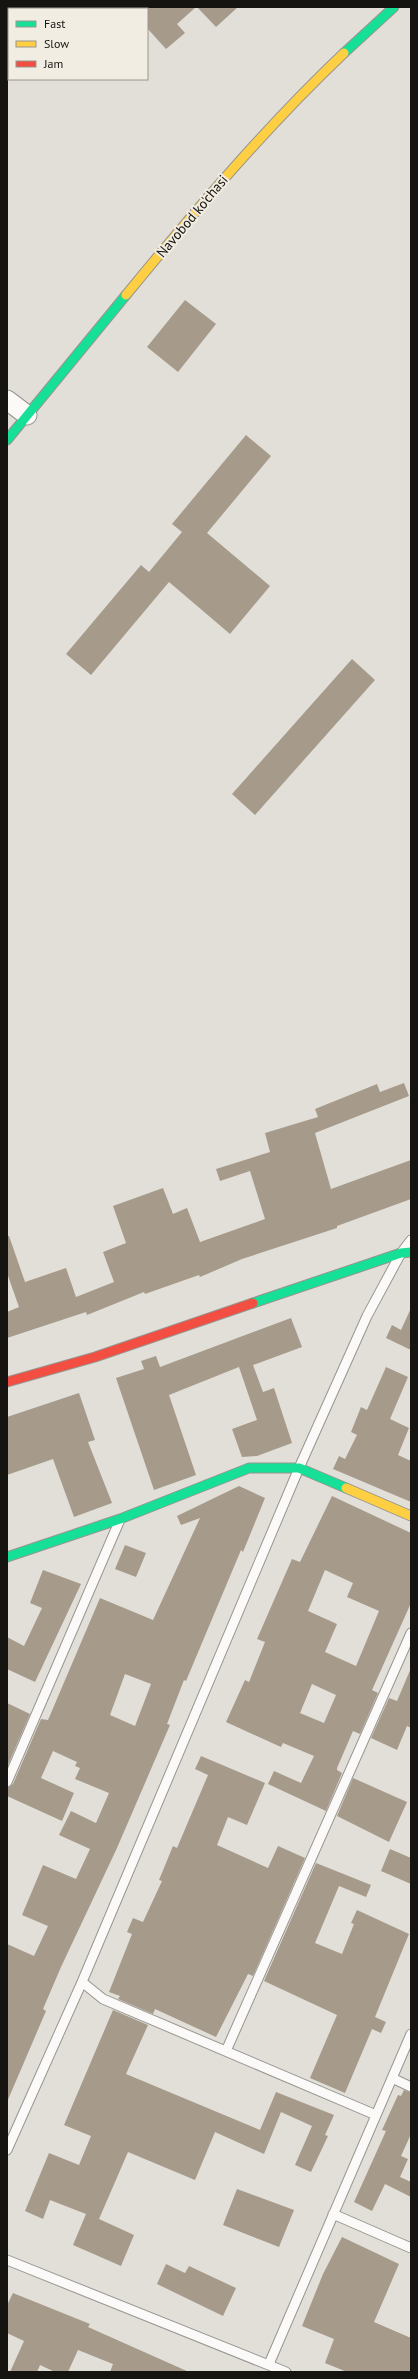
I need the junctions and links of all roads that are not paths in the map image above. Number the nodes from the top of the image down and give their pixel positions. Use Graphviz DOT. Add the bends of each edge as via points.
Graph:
graph roads {
  1 [pos="394,7"];
  2 [pos="7,400"];
  3 [pos="27,415"];
  4 [pos="7,440"];
  5 [pos="411,1240"];
  6 [pos="411,1252"];
  7 [pos="401,1253"];
  8 [pos="7,1382"];
  9 [pos="299,1468"];
  10 [pos="411,1516"];
  11 [pos="120,1520"];
  12 [pos="7,1557"];
  13 [pos="411,1633"];
  14 [pos="7,1782"];
  15 [pos="82,1982"];
  16 [pos="411,2034"];
  17 [pos="226,2051"];
  18 [pos="392,2078"];
  19 [pos="411,2087"];
  20 [pos="376,2115"];
  21 [pos="7,2150"];
  22 [pos="333,2214"];
  23 [pos="411,2248"];
  24 [pos="7,2260"];
  25 [pos="269,2364"];
  26 [pos="286,2372"];
  1 -- 3 [label="street, Navobod ko'chasi" via="305,90 203,201"];
  2 -- 3 [label="street"];
  3 -- 4 [label="street, Navobod ko'chasi"];
  5 -- 7 [label="lane"];
  6 -- 7 [label="street"];
  7 -- 8 [label="street" via="95,1357"];
  7 -- 9 [label="lane" via="367,1316"];
  9 -- 10 [label="street"];
  9 -- 11 [label="street" via="249,1468"];
  9 -- 15 [label="lane"];
  11 -- 12 [label="street"];
  11 -- 14 [label="lane"];
  13 -- 17 [label="lane"];
  15 -- 17 [label="lane" via="103,1999"];
  15 -- 21 [label="lane"];
  16 -- 18 [label="lane"];
  17 -- 20 [label="lane"];
  18 -- 19 [label="lane"];
  18 -- 20 [label="lane"];
  20 -- 22 [label="lane"];
  22 -- 23 [label="lane"];
  22 -- 25 [label="lane"];
  24 -- 25 [label="lane"];
  25 -- 26 [label="lane"];
}
